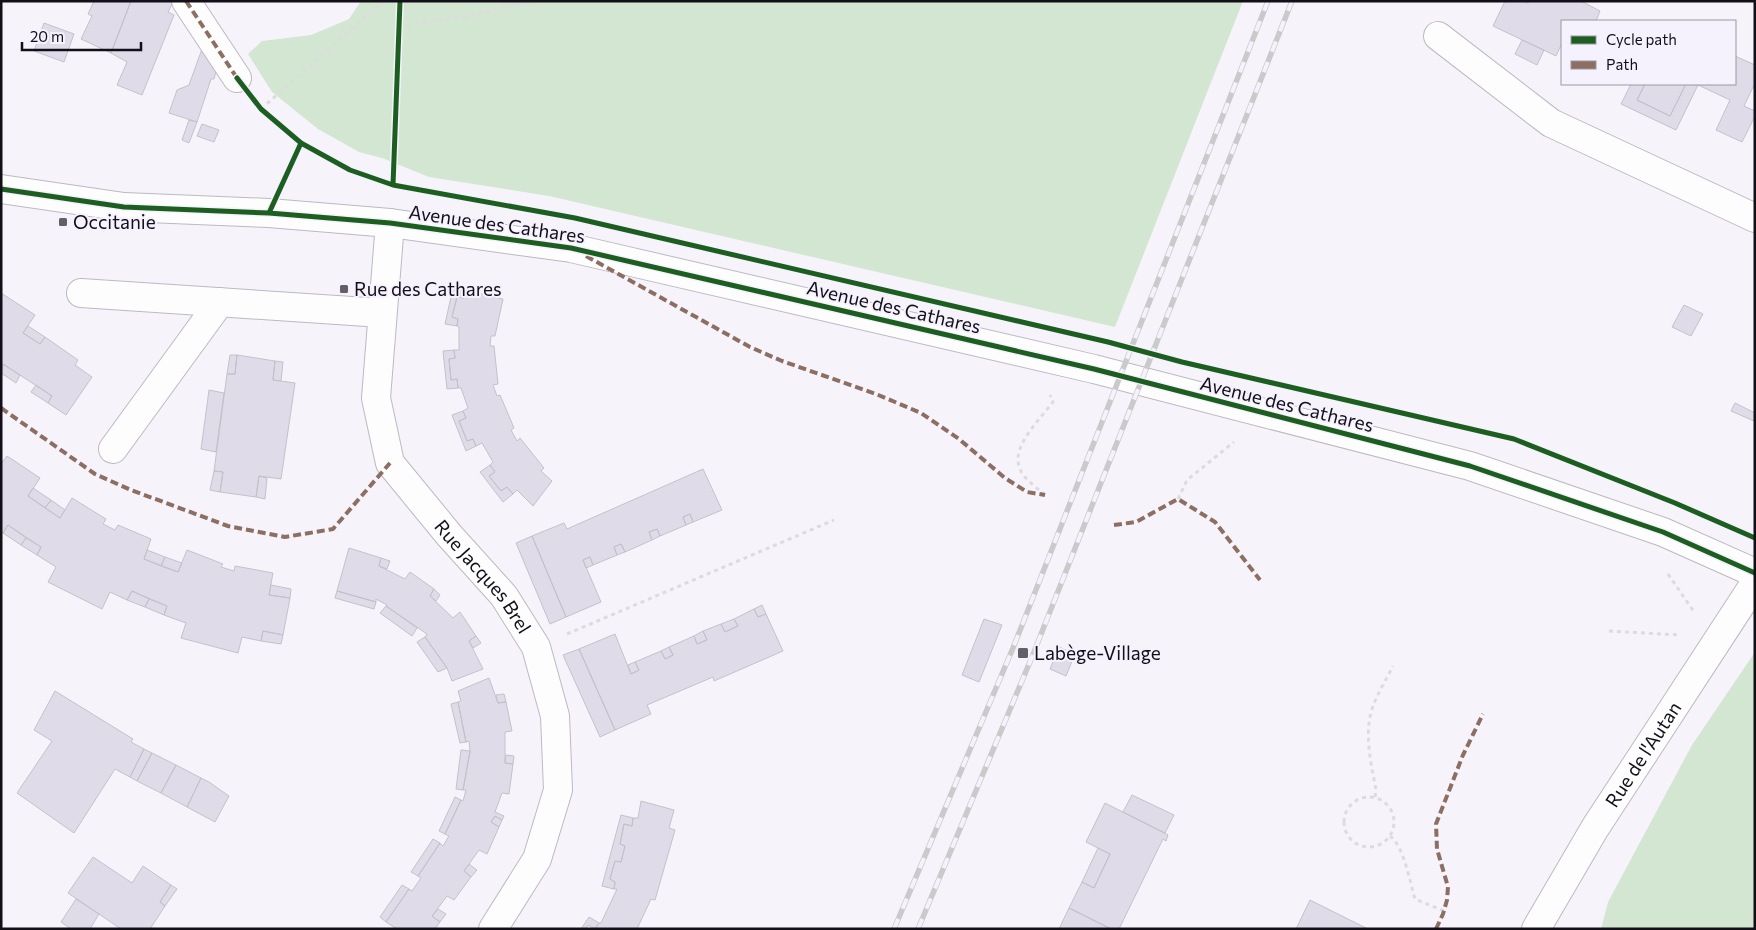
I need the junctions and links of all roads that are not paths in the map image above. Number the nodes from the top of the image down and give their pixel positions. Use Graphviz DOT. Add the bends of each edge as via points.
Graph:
graph roads {
  1 [pos="186,1"];
  2 [pos="1438,36"];
  3 [pos="237,78"];
  4 [pos="1,189"];
  5 [pos="1755,218"];
  6 [pos="390,223"];
  7 [pos="81,293"];
  8 [pos="220,302"];
  9 [pos="382,313"];
  10 [pos="113,449"];
  11 [pos="1755,573"];
  12 [pos="1755,583"];
  13 [pos="493,929"];
  14 [pos="1536,929"];
  1 -- 3 [label="street"];
  2 -- 5 [label="street" via="1551,123"];
  4 -- 6 [label="street, Avenue des Cathares" via="124,207 269,213"];
  6 -- 9 [label="street, Rue Jacques Brel"];
  6 -- 11 [label="street, Avenue des Cathares" via="571,248 1035,355 1470,466 1663,532"];
  7 -- 8 [label="street"];
  8 -- 9 [label="street"];
  8 -- 10 [label="street"];
  9 -- 13 [label="street, Rue Jacques Brel" via="376,398 390,463 504,596 536,647 555,716 558,790 537,859"];
  12 -- 14 [label="street, Rue de l'Autan" via="1594,828"];
}
